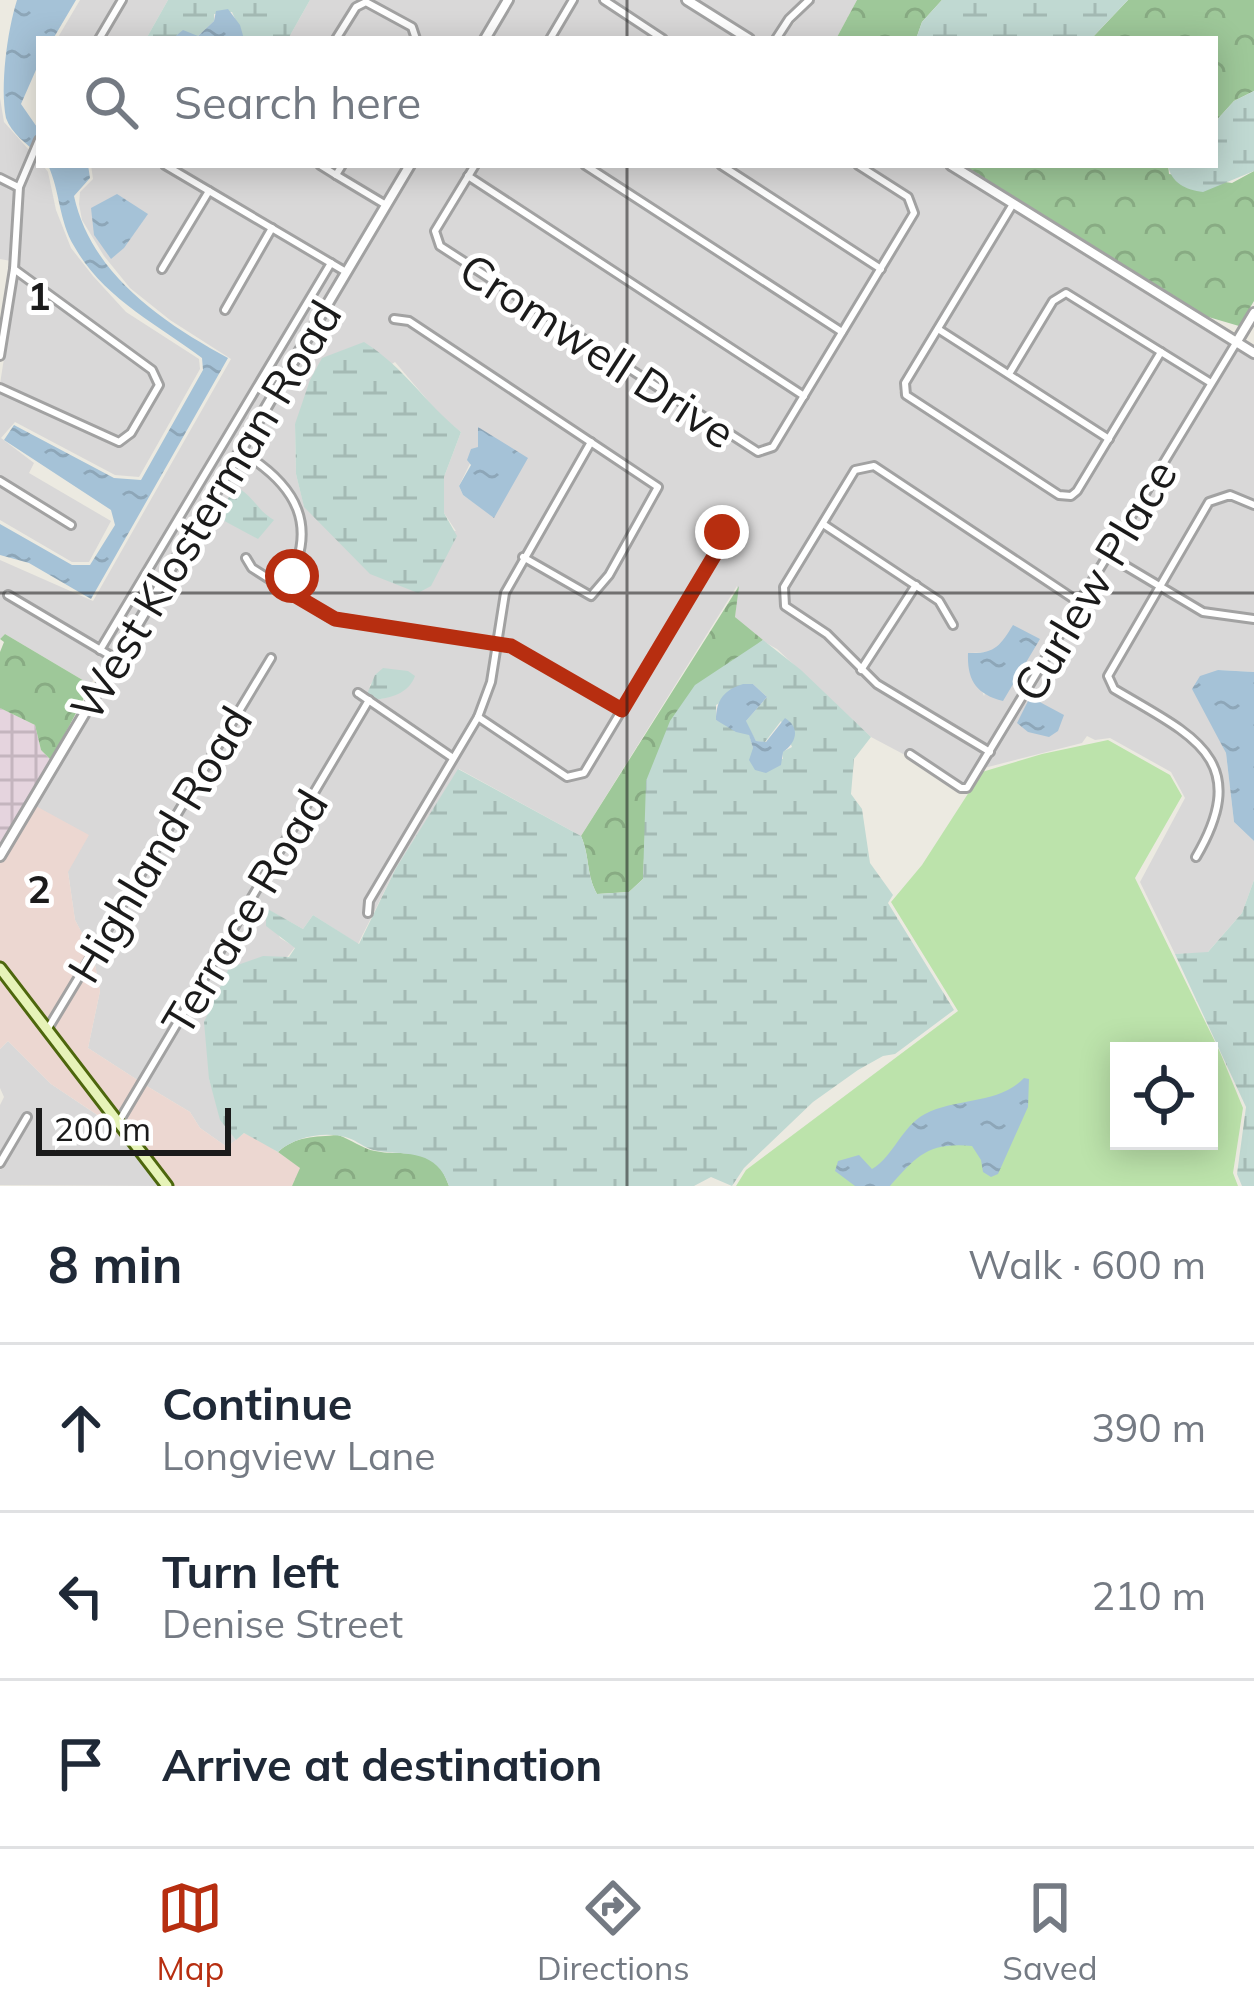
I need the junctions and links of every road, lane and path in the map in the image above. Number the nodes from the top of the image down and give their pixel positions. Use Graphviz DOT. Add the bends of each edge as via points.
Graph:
graph roads {
  1 [pos="122,0"];
  2 [pos="508,0"];
  3 [pos="573,0"];
  4 [pos="604,0"];
  5 [pos="687,0"];
  6 [pos="808,0"];
  7 [pos="101,36"];
  8 [pos="338,36"];
  9 [pos="415,36"];
  10 [pos="487,36"];
  11 [pos="552,36"];
  12 [pos="658,36"];
  13 [pos="744,36"];
  14 [pos="778,36"];
  15 [pos="36,145"];
  16 [pos="170,168"];
  17 [pos="325,168"];
  18 [pos="340,168"];
  19 [pos="408,168"];
  20 [pos="473,168"];
  21 [pos="590,168"];
  22 [pos="726,168"];
  23 [pos="863,168"];
  24 [pos="956,168"];
  25 [pos="336,175"];
  26 [pos="468,176"];
  27 [pos="0,178"];
  28 [pos="19,187"];
  29 [pos="209,191"];
  30 [pos="1013,203"];
  31 [pos="386,205"];
  32 [pos="272,228"];
  33 [pos="1,262"];
  34 [pos="331,263"];
  35 [pos="14,267"];
  36 [pos="881,268"];
  37 [pos="162,269"];
  38 [pos="346,272"];
  39 [pos="224,310"];
  40 [pos="1254,313"];
  41 [pos="394,319"];
  42 [pos="938,329"];
  43 [pos="842,332"];
  44 [pos="2,335"];
  45 [pos="1236,343"];
  46 [pos="1161,352"];
  47 [pos="1254,353"];
  48 [pos="0,356"];
  49 [pos="1009,374"];
  50 [pos="1212,383"];
  51 [pos="0,388"];
  52 [pos="804,396"];
  53 [pos="1108,439"];
  54 [pos="591,442"];
  55 [pos="240,452"];
  56 [pos="0,482"];
  57 [pos="1254,505"];
  58 [pos="823,524"];
  59 [pos="71,525"];
  60 [pos="722,532"];
  61 [pos="1109,556"];
  62 [pos="523,557"];
  63 [pos="246,558"];
  64 [pos="916,585"];
  65 [pos="1159,587"];
  66 [pos="284,589"];
  67 [pos="8,595"];
  68 [pos="1080,603"];
  69 [pos="1254,620"];
  70 [pos="953,625"];
  71 [pos="496,643"];
  72 [pos="100,650"];
  73 [pos="271,658"];
  74 [pos="116,659"];
  75 [pos="861,670"];
  76 [pos="358,692"];
  77 [pos="369,700"];
  78 [pos="622,710"];
  79 [pos="478,717"];
  80 [pos="990,752"];
  81 [pos="910,754"];
  82 [pos="454,758"];
  83 [pos="0,856"];
  84 [pos="1196,857"];
  85 [pos="368,914"];
  86 [pos="0,968"];
  87 [pos="47,1030"];
  88 [pos="27,1117"];
  89 [pos="118,1123"];
  90 [pos="0,1162"];
  91 [pos="166,1186"];
  1 -- 7 [label="street"];
  2 -- 10 [label="street"];
  3 -- 11 [label="street"];
  4 -- 12 [label="street"];
  5 -- 13 [label="street"];
  6 -- 14 [label="street"];
  8 -- 9 [label="street" via="356,7 371,2"];
  15 -- 28 [label="street"];
  16 -- 29 [label="street"];
  17 -- 25 [label="street"];
  18 -- 25 [label="street"];
  19 -- 31 [label="street, West Klosterman Road"];
  20 -- 26 [label="street"];
  21 -- 43 [label="street"];
  22 -- 36 [label="street"];
  23 -- 36 [label="street" via="908,197 914,213"];
  24 -- 30 [label="street"];
  25 -- 31 [label="street"];
  26 -- 52 [label="street"];
  26 -- 52 [label="street, Cromwell Drive" via="435,231 442,248 754,451 773,447"];
  27 -- 28 [label="street"];
  28 -- 35 [label="street"];
  29 -- 32 [label="street"];
  29 -- 37 [label="street"];
  30 -- 42 [label="street"];
  30 -- 45 [label="street"];
  31 -- 38 [label="street, West Klosterman Road"];
  32 -- 34 [label="street"];
  32 -- 39 [label="street"];
  33 -- 35 [label="street"];
  34 -- 38 [label="street"];
  34 -- 72 [label="street"];
  35 -- 44 [label="street"];
  35 -- 51 [label="street" via="152,370 159,386 119,442"];
  36 -- 43 [label="street"];
  38 -- 55 [label="street, West Klosterman Road"];
  40 -- 45 [label="street, Curlew Place"];
  41 -- 54 [label="street" via="409,320"];
  42 -- 49 [label="street"];
  42 -- 53 [label="street" via="904,392 1059,495 1077,491"];
  43 -- 52 [label="street"];
  44 -- 48 [label="street"];
  45 -- 47 [label="street"];
  45 -- 50 [label="street, Curlew Place"];
  46 -- 49 [label="street" via="1070,293 1055,299"];
  46 -- 50 [label="street"];
  46 -- 53 [label="street"];
  49 -- 53 [label="street"];
  50 -- 61 [label="street, Curlew Place"];
  54 -- 62 [label="street"];
  54 -- 62 [label="street" via="658,487 609,574 591,596"];
  55 -- 66 [label="street" via="274,473 296,506 302,550"];
  55 -- 74 [label="street, West Klosterman Road"];
  56 -- 59 [label="street"];
  57 -- 65 [label="street" via="1237,495 1209,502"];
  58 -- 64 [label="street"];
  58 -- 68 [label="street" via="855,470 874,466"];
  58 -- 75 [label="street" via="784,587 784,606"];
  60 -- 78 [label="street"];
  61 -- 65 [label="street"];
  61 -- 68 [label="street, Curlew Place"];
  62 -- 71 [label="street" via="505,593"];
  63 -- 66 [label="street"];
  64 -- 70 [label="street" via="943,604"];
  64 -- 75 [label="street"];
  65 -- 69 [label="street" via="1209,615"];
  65 -- 84 [label="street" via="1108,676 1114,688 1186,733 1216,771 1215,825"];
  66 -- 71 [label="street" via="335,619"];
  67 -- 72 [label="street"];
  68 -- 80 [label="street, Curlew Place"];
  71 -- 78 [label="street"];
  71 -- 79 [label="street"];
  72 -- 74 [label="street"];
  73 -- 87 [label="street, Highland Road"];
  74 -- 83 [label="street, West Klosterman Road"];
  75 -- 80 [label="street"];
  76 -- 77 [label="street"];
  77 -- 82 [label="street"];
  77 -- 89 [label="street, Terrace Road"];
  78 -- 79 [label="street" via="584,773 571,778"];
  79 -- 82 [label="street"];
  80 -- 81 [label="street, Curlew Place" via="964,789"];
  82 -- 85 [label="street"];
  86 -- 87 [label="main road"];
  87 -- 89 [label="main road"];
  88 -- 90 [label="street"];
  89 -- 91 [label="main road"];
}
